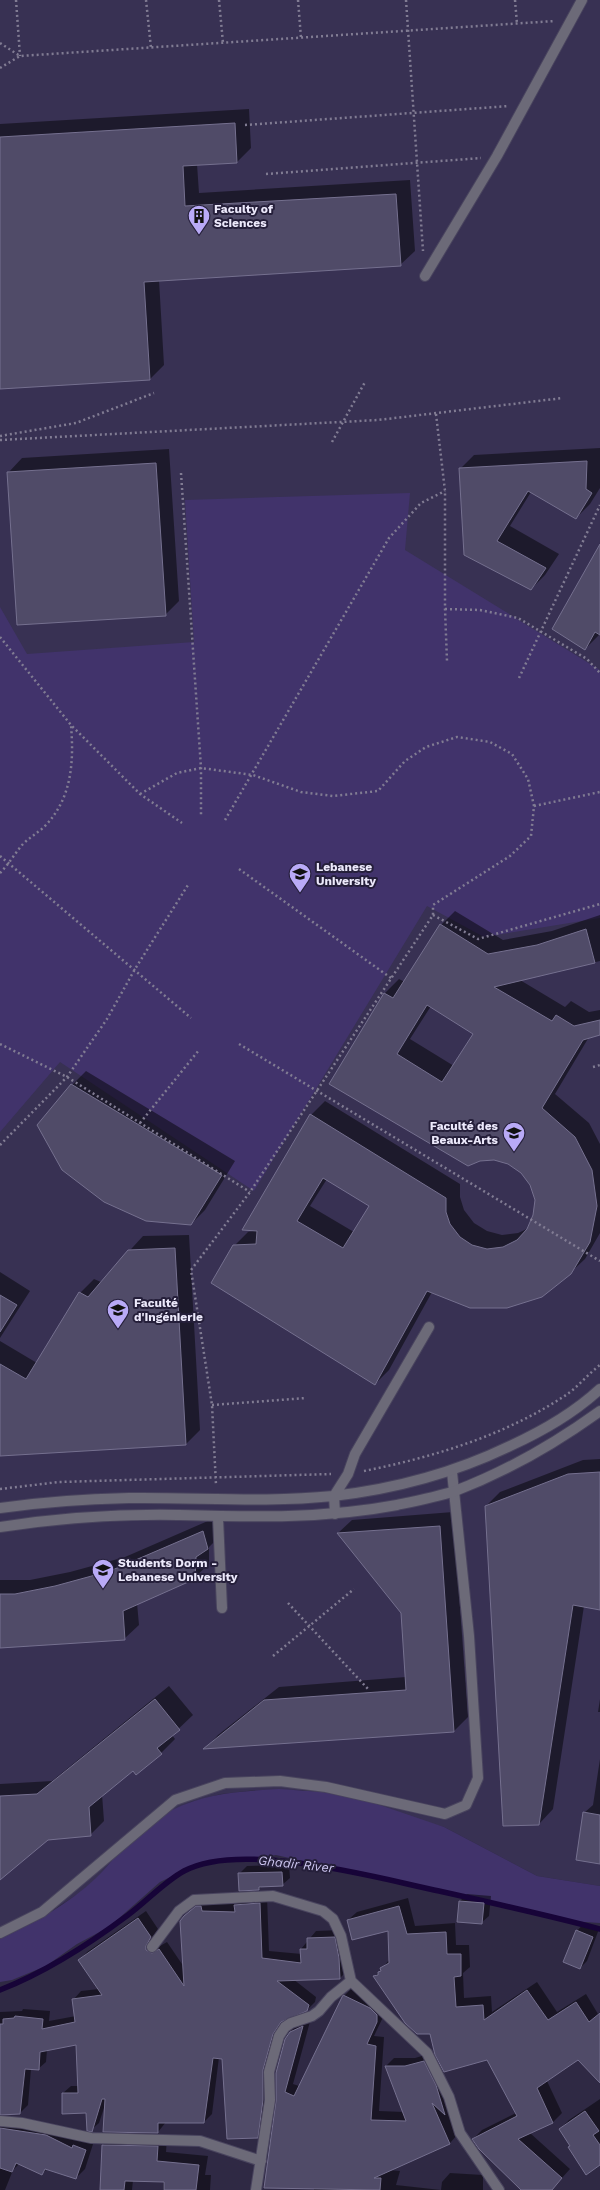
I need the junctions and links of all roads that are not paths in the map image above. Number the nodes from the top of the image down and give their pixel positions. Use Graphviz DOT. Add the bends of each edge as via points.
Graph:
graph roads {
  1 [pos="582,0"];
  2 [pos="425,276"];
  3 [pos="429,1327"];
  4 [pos="600,1389"];
  5 [pos="600,1411"];
  6 [pos="452,1472"];
  7 [pos="454,1491"];
  8 [pos="334,1496"];
  9 [pos="0,1508"];
  10 [pos="335,1514"];
  11 [pos="218,1518"];
  12 [pos="0,1527"];
  13 [pos="222,1608"];
  14 [pos="0,1933"];
  15 [pos="152,1947"];
  16 [pos="351,1981"];
  17 [pos="0,2120"];
  18 [pos="261,2161"];
  19 [pos="256,2190"];
  20 [pos="500,2190"];
  1 -- 2 [label="street" via="497,156"];
  3 -- 8 [label="street" via="355,1454 348,1474"];
  4 -- 6 [label="street" via="564,1417 532,1436"];
  5 -- 7 [label="street" via="573,1431 495,1474"];
  6 -- 7 [label="street"];
  6 -- 8 [label="street"];
  7 -- 10 [label="street" via="377,1509"];
  7 -- 14 [label="street" via="469,1636 478,1778 466,1805 446,1814 280,1780 225,1783 175,1800 42,1912"];
  8 -- 9 [label="street" via="128,1498"];
  8 -- 10 [label="street"];
  10 -- 11 [label="street"];
  11 -- 12 [label="street" via="130,1516 66,1519"];
  11 -- 13 [label="street"];
  15 -- 16 [label="street" via="179,1911 194,1900 273,1896 323,1911 333,1919 341,1936"];
  16 -- 18 [label="street" via="331,1997 319,2011 285,2026 279,2036 269,2072 270,2100"];
  16 -- 20 [label="street" via="427,2053 449,2097 460,2133"];
  17 -- 18 [label="street" via="91,2138 200,2141"];
  18 -- 19 [label="street"];
}
